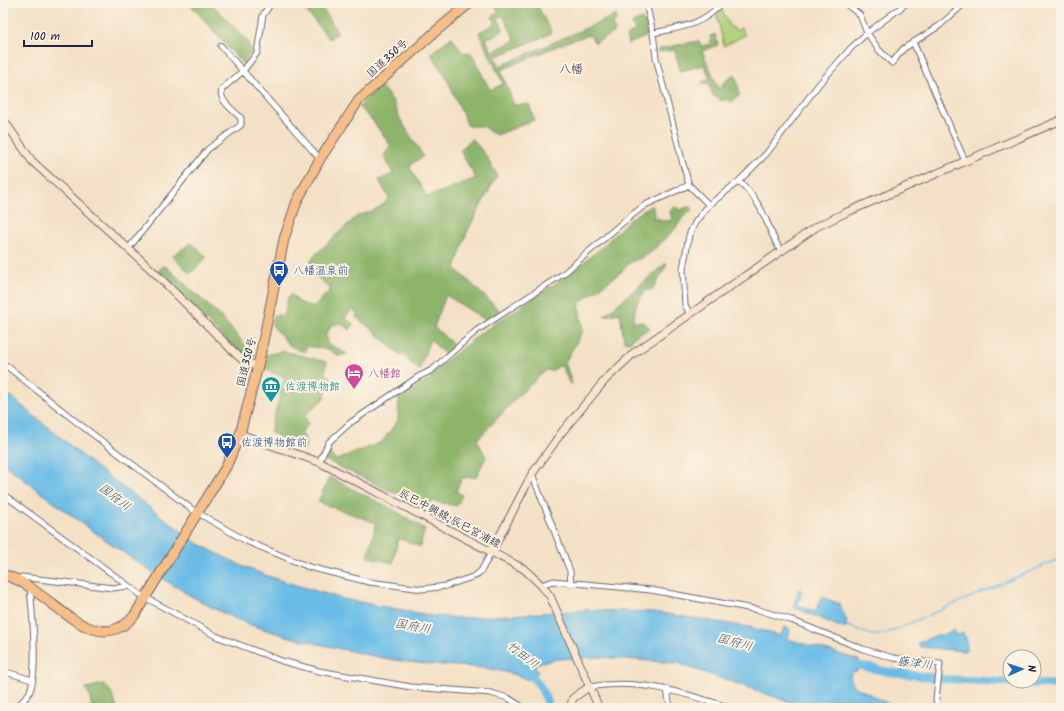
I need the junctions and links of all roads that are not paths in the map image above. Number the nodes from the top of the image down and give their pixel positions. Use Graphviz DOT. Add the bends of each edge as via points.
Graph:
graph roads {
  1 [pos="271,3"];
  2 [pos="470,3"];
  3 [pos="646,3"];
  4 [pos="722,3"];
  5 [pos="845,3"];
  6 [pos="906,3"];
  7 [pos="964,3"];
  8 [pos="653,33"];
  9 [pos="867,33"];
  10 [pos="913,42"];
  11 [pos="221,46"];
  12 [pos="243,71"];
  13 [pos="3,120"];
  14 [pos="1061,120"];
  15 [pos="320,159"];
  16 [pos="965,161"];
  17 [pos="739,181"];
  18 [pos="689,185"];
  19 [pos="709,205"];
  20 [pos="128,249"];
  21 [pos="781,251"];
  22 [pos="690,314"];
  23 [pos="3,363"];
  24 [pos="258,366"];
  25 [pos="240,434"];
  26 [pos="319,462"];
  27 [pos="532,474"];
  28 [pos="3,494"];
  29 [pos="197,514"];
  30 [pos="491,553"];
  31 [pos="3,575"];
  32 [pos="16,579"];
  33 [pos="571,584"];
  34 [pos="127,586"];
  35 [pos="543,587"];
  36 [pos="30,588"];
  37 [pos="147,597"];
  38 [pos="3,671"];
  39 [pos="32,680"];
  40 [pos="587,683"];
  41 [pos="667,689"];
  42 [pos="14,708"];
  43 [pos="524,708"];
  44 [pos="570,708"];
  45 [pos="599,708"];
  46 [pos="670,708"];
  47 [pos="731,708"];
  48 [pos="938,708"];
  1 -- 12 [label="street" via="263,15 257,53"];
  2 -- 15 [label="highway, 国道350号" via="359,100"];
  3 -- 8 [label="street"];
  4 -- 8 [label="street" via="698,23"];
  5 -- 9 [label="street" via="860,15"];
  6 -- 9 [label="street"];
  7 -- 10 [label="street" via="939,26"];
  8 -- 18 [label="street" via="656,58"];
  9 -- 10 [label="street" via="892,63 903,49"];
  9 -- 17 [label="street" via="819,84 767,153"];
  10 -- 16 [label="street"];
  11 -- 12 [label="street"];
  12 -- 15 [label="street"];
  12 -- 20 [label="street" via="220,92 222,98 241,118 241,125 208,149"];
  13 -- 20 [label="street" via="32,161"];
  14 -- 16 [label="street"];
  15 -- 24 [label="highway, 国道350号" via="297,201 289,223"];
  16 -- 21 [label="street" via="828,221"];
  17 -- 19 [label="street"];
  17 -- 21 [label="street" via="749,190 760,208"];
  18 -- 19 [label="street"];
  18 -- 26 [label="street" via="645,205 563,274 476,331 432,370 350,423 329,442"];
  19 -- 22 [label="street" via="693,226 686,246 683,277 685,305"];
  20 -- 24 [label="street" via="238,356"];
  21 -- 22 [label="street"];
  22 -- 27 [label="street" via="634,353 606,379 562,432"];
  23 -- 29 [label="street"];
  24 -- 25 [label="highway, 国道350号"];
  25 -- 26 [label="street, 辰巳中興線;辰巳宮浦線"];
  25 -- 29 [label="highway, 国道350号" via="226,467"];
  26 -- 30 [label="street, 辰巳中興線;辰巳宮浦線"];
  27 -- 30 [label="street"];
  27 -- 33 [label="street" via="570,571"];
  28 -- 34 [label="street"];
  29 -- 30 [label="street" via="246,541 309,567 399,587 434,588 465,581 481,571"];
  29 -- 37 [label="highway, 国道350号"];
  30 -- 35 [label="street, 辰巳中興線;辰巳宮浦線" via="524,569"];
  31 -- 32 [label="highway, 国道350号"];
  32 -- 34 [label="street" via="22,577 113,588"];
  32 -- 36 [label="highway, 国道350号"];
  33 -- 35 [label="street" via="553,581"];
  33 -- 48 [label="street" via="651,590 760,610 863,649 893,658 940,664 936,704"];
  34 -- 37 [label="street"];
  35 -- 40 [label="street, 辰巳中興線;辰巳宮浦線" via="557,611"];
  36 -- 37 [label="highway, 国道350号" via="83,624 100,631 110,631 125,625"];
  36 -- 39 [label="street"];
  37 -- 43 [label="street" via="216,636 289,663 378,682 491,693 508,698"];
  38 -- 39 [label="street"];
  39 -- 42 [label="street" via="30,692 23,702"];
  40 -- 41 [label="street" via="654,686"];
  40 -- 44 [label="street" via="572,698"];
  40 -- 45 [label="street, 辰巳中興線;辰巳宮浦線"];
  41 -- 46 [label="street"];
  41 -- 47 [label="street"];
}
